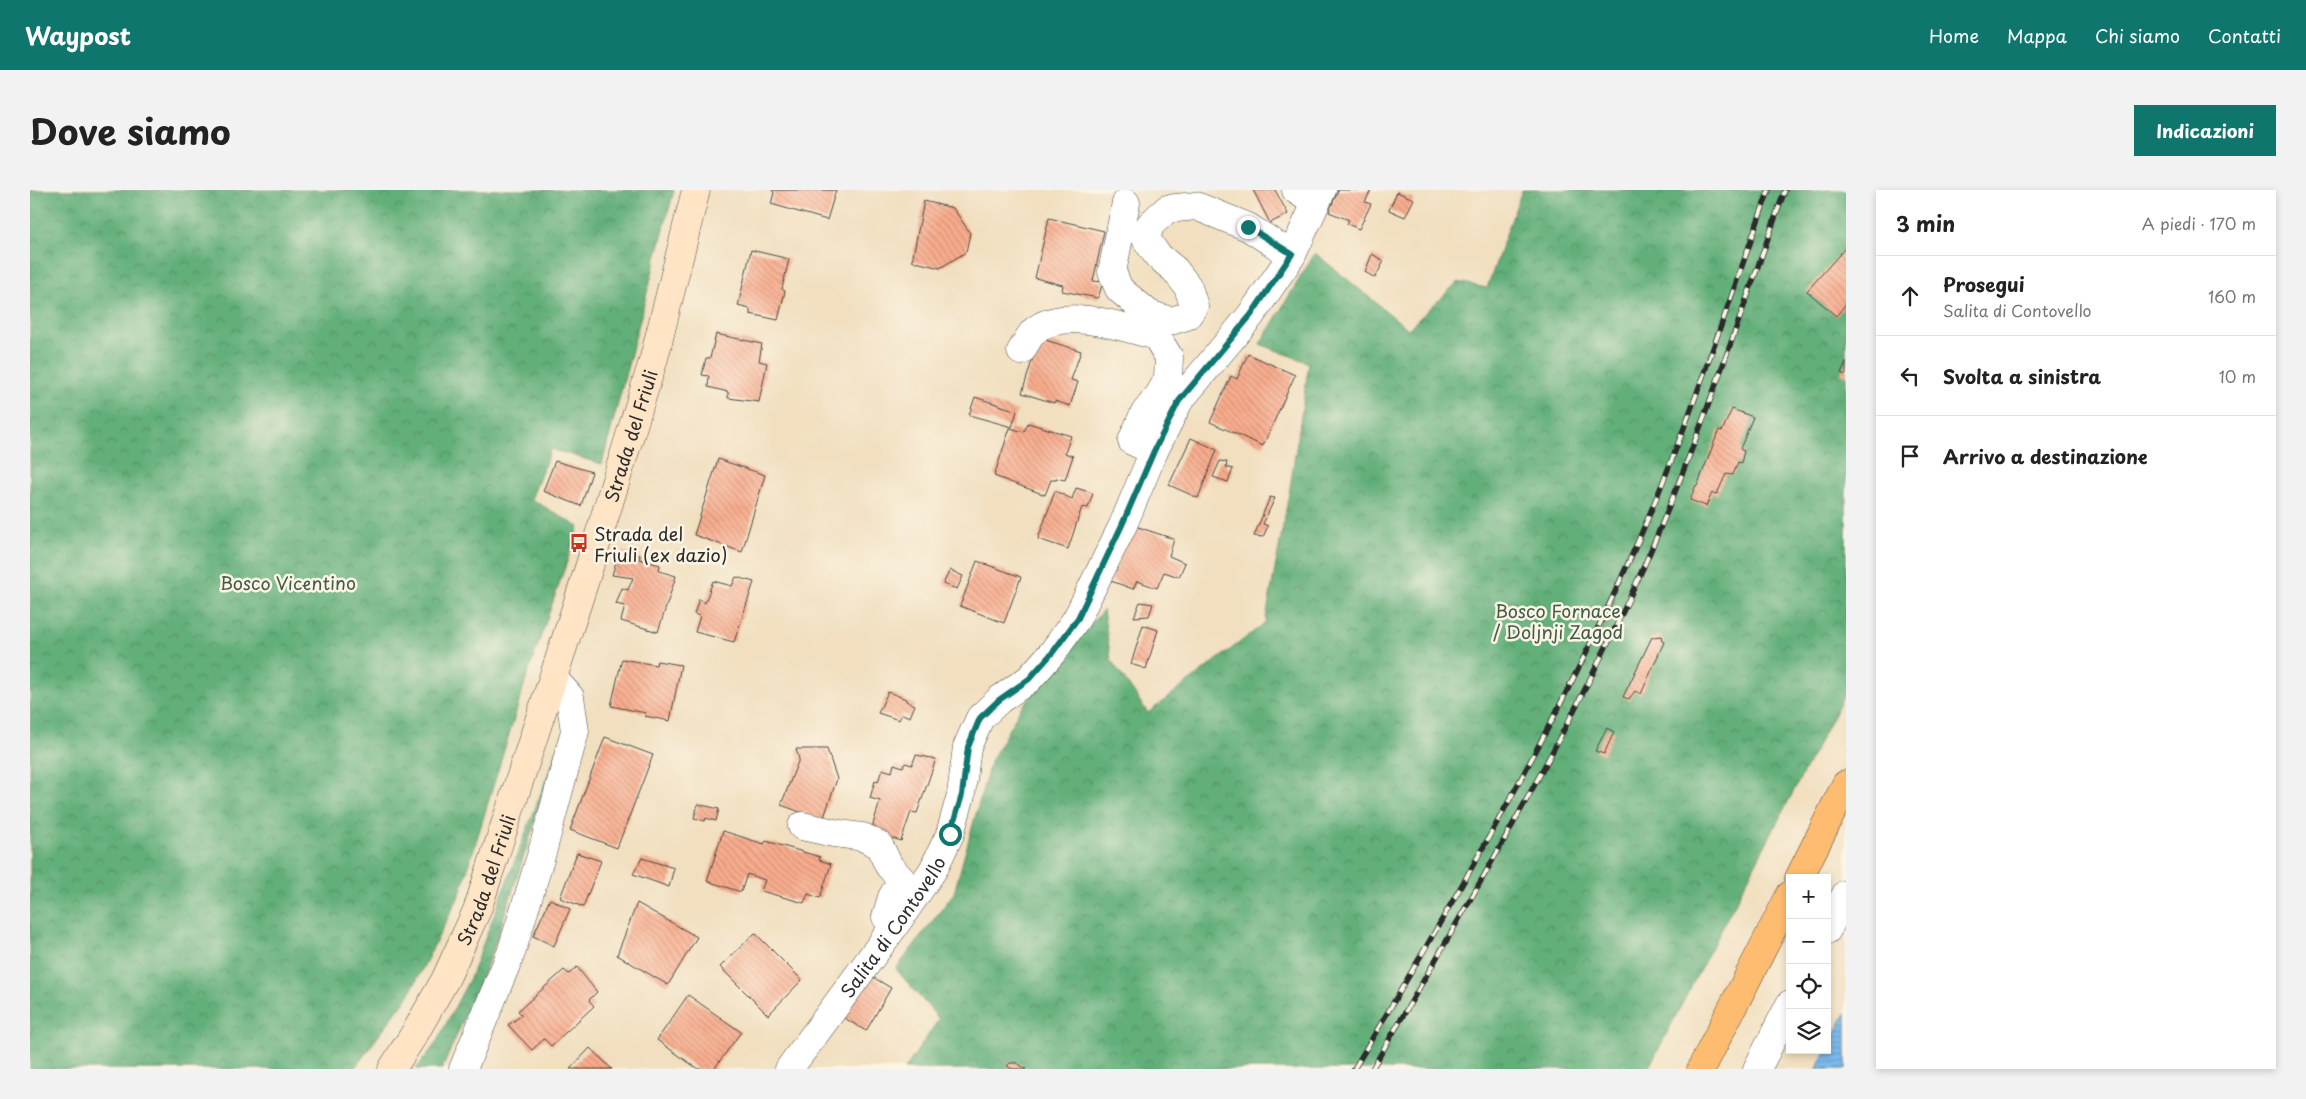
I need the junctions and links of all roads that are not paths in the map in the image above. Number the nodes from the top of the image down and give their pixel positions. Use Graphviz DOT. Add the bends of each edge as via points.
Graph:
graph roads {
  1 [pos="696,190"];
  2 [pos="1311,194"];
  3 [pos="1126,203"];
  4 [pos="1292,254"];
  5 [pos="1021,351"];
  6 [pos="1154,451"];
  7 [pos="553,678"];
  8 [pos="1846,784"];
  9 [pos="802,826"];
  10 [pos="1800,874"];
  11 [pos="1846,894"];
  12 [pos="1786,903"];
  13 [pos="1831,922"];
  14 [pos="893,928"];
  15 [pos="1787,1009"];
  16 [pos="392,1069"];
  17 [pos="463,1069"];
  18 [pos="789,1069"];
  19 [pos="1701,1069"];
  20 [pos="1757,1069"];
  1 -- 7 [label="main road, Strada del Friuli" via="654,358"];
  2 -- 4 [label="street, Salita di Contovello"];
  3 -- 4 [label="street" via="1112,272 1119,289 1149,314 1171,321 1187,316 1194,306 1188,287 1146,239 1150,225 1167,209 1196,206 1248,227"];
  4 -- 6 [label="street, Salita di Contovello" via="1251,315 1179,401"];
  5 -- 6 [label="street" via="1034,331 1054,322 1082,319 1156,336 1169,357 1168,379 1144,414 1132,441"];
  6 -- 14 [label="street, Salita di Contovello" via="1078,618 1029,679 980,718 968,747 962,795 950,834 933,870"];
  7 -- 16 [label="main road, Strada del Friuli" via="476,910 446,978"];
  7 -- 17 [label="street" via="570,697 575,731 510,953"];
  8 -- 10 [label="main road"];
  9 -- 14 [label="street" via="863,837 879,845 889,866 902,880 892,897 886,918"];
  11 -- 13 [label="street"];
  12 -- 19 [label="main road"];
  14 -- 18 [label="street, Salita di Contovello"];
  15 -- 20 [label="street"];
}
